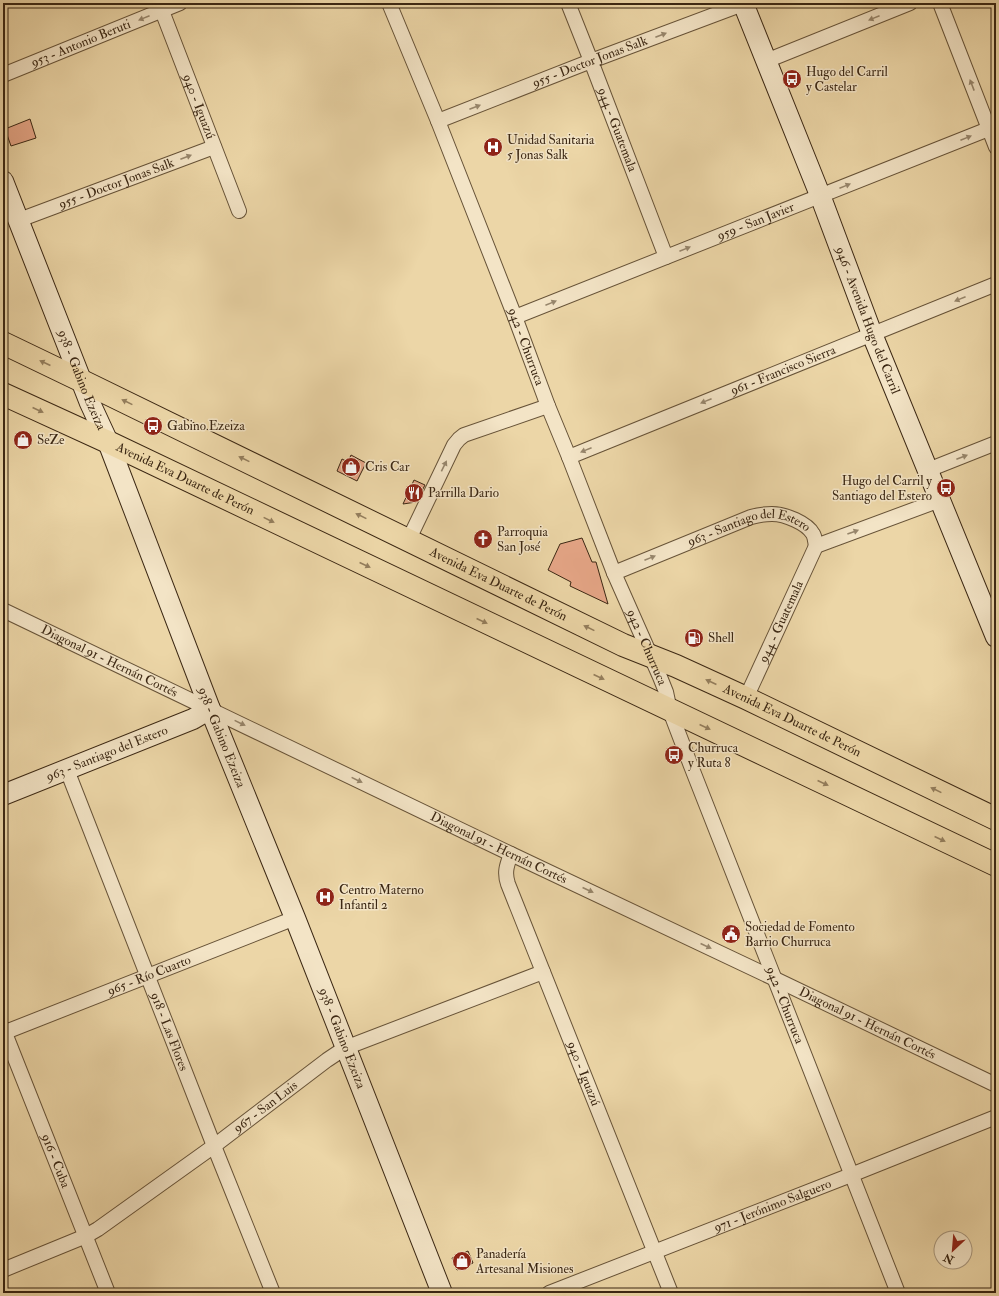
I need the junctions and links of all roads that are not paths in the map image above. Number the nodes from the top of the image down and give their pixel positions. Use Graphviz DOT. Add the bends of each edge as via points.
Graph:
graph roads {
  1 [pos="180,3"];
  2 [pos="389,3"];
  3 [pos="568,3"];
  4 [pos="910,3"];
  5 [pos="940,3"];
  6 [pos="743,4"];
  7 [pos="160,7"];
  8 [pos="591,61"];
  9 [pos="766,61"];
  10 [pos="3,75"];
  11 [pos="438,121"];
  12 [pos="992,127"];
  13 [pos="214,147"];
  14 [pos="996,147"];
  15 [pos="3,181"];
  16 [pos="820,196"];
  17 [pos="239,211"];
  18 [pos="19,220"];
  19 [pos="666,257"];
  20 [pos="996,284"];
  21 [pos="515,317"];
  22 [pos="872,334"];
  23 [pos="3,343"];
  24 [pos="80,380"];
  25 [pos="3,394"];
  26 [pos="548,406"];
  27 [pos="108,442"];
  28 [pos="996,443"];
  29 [pos="569,457"];
  30 [pos="928,470"];
  31 [pos="940,500"];
  32 [pos="409,539"];
  33 [pos="816,546"];
  34 [pos="614,573"];
  35 [pos="3,610"];
  36 [pos="996,637"];
  37 [pos="650,655"];
  38 [pos="746,698"];
  39 [pos="210,709"];
  40 [pos="670,711"];
  41 [pos="67,770"];
  42 [pos="3,795"];
  43 [pos="996,819"];
  44 [pos="511,854"];
  45 [pos="996,865"];
  46 [pos="295,918"];
  47 [pos="543,972"];
  48 [pos="148,976"];
  49 [pos="773,978"];
  50 [pos="4,1031"];
  51 [pos="345,1048"];
  52 [pos="996,1085"];
  53 [pos="996,1117"];
  54 [pos="214,1146"];
  55 [pos="851,1175"];
  56 [pos="86,1236"];
  57 [pos="655,1252"];
  58 [pos="3,1270"];
  59 [pos="108,1293"];
  60 [pos="273,1293"];
  61 [pos="442,1293"];
  62 [pos="549,1293"];
  63 [pos="671,1293"];
  64 [pos="898,1293"];
  1 -- 7 [label="street, 953 - Antonio Beruti"];
  2 -- 11 [label="street, 942 - Churruca"];
  3 -- 8 [label="street, 944 - Guatemala"];
  4 -- 9 [label="street, one-way"];
  12 -- 5 [label="street, one-way"];
  8 -- 6 [label="street, 955 - Doctor Jonas Salk, one-way"];
  6 -- 9 [label="street, 946 - Avenida Hugo del Carril"];
  7 -- 10 [label="street, 953 - Antonio Beruti, one-way"];
  7 -- 13 [label="street, 940 - Iguazú"];
  11 -- 8 [label="street, 955 - Doctor Jonas Salk, one-way"];
  8 -- 19 [label="street, 944 - Guatemala"];
  9 -- 16 [label="street, 946 - Avenida Hugo del Carril"];
  11 -- 21 [label="street, 942 - Churruca"];
  12 -- 14 [label="street"];
  16 -- 12 [label="street, 959 - San Javier, one-way"];
  13 -- 17 [label="street, 940 - Iguazú"];
  18 -- 13 [label="street, 955 - Doctor Jonas Salk, one-way"];
  15 -- 18 [label="street, 938 - Gabino Ezeiza"];
  19 -- 16 [label="street, 959 - San Javier, one-way"];
  16 -- 22 [label="street, 946 - Avenida Hugo del Carril"];
  18 -- 24 [label="street, 938 - Gabino Ezeiza"];
  21 -- 19 [label="street, 959 - San Javier, one-way"];
  20 -- 22 [label="street, 961 - Francisco Sierra, one-way"];
  21 -- 26 [label="street, 942 - Churruca"];
  22 -- 29 [label="street, 961 - Francisco Sierra, one-way"];
  22 -- 30 [label="street, 946 - Avenida Hugo del Carril"];
  24 -- 23 [label="main road, Avenida Eva Duarte de Perón, one-way"];
  24 -- 27 [label="street, 938 - Gabino Ezeiza"];
  32 -- 24 [label="main road, Avenida Eva Duarte de Perón, one-way"];
  25 -- 27 [label="main road, Avenida Eva Duarte de Perón, one-way"];
  26 -- 29 [label="street, 942 - Churruca"];
  32 -- 26 [label="street, one-way" via="459,439 464,435"];
  27 -- 39 [label="street, 938 - Gabino Ezeiza"];
  27 -- 40 [label="main road, Avenida Eva Duarte de Perón, one-way"];
  30 -- 28 [label="street, one-way"];
  29 -- 34 [label="street, 942 - Churruca"];
  30 -- 31 [label="street, 946 - Avenida Hugo del Carril"];
  33 -- 31 [label="street, 963 - Santiago del Estero, one-way"];
  31 -- 36 [label="street, 946 - Avenida Hugo del Carril"];
  37 -- 32 [label="main road, Avenida Eva Duarte de Perón, one-way" via="623,645"];
  34 -- 33 [label="street, 963 - Santiago del Estero, one-way" via="751,516 762,514 780,515 806,525 814,534"];
  33 -- 38 [label="street, 944 - Guatemala"];
  34 -- 37 [label="street, 942 - Churruca"];
  35 -- 39 [label="street, Diagonal 91 - Hernán Cortés"];
  38 -- 37 [label="main road, Avenida Eva Duarte de Perón, one-way"];
  37 -- 40 [label="street, 942 - Churruca" via="666,692"];
  43 -- 38 [label="main road, Avenida Eva Duarte de Perón, one-way"];
  39 -- 41 [label="street, 963 - Santiago del Estero" via="193,719"];
  39 -- 44 [label="street, Diagonal 91 - Hernán Cortés, one-way"];
  39 -- 46 [label="street, 938 - Gabino Ezeiza"];
  40 -- 45 [label="main road, Avenida Eva Duarte de Perón, one-way"];
  40 -- 49 [label="street, 942 - Churruca"];
  41 -- 42 [label="street, 963 - Santiago del Estero"];
  41 -- 48 [label="street, 918 - Las Flores"];
  44 -- 47 [label="street, 940 - Iguazú" via="506,876"];
  44 -- 49 [label="street, Diagonal 91 - Hernán Cortés, one-way"];
  46 -- 48 [label="street, 965 - Río Cuarto"];
  46 -- 51 [label="street, 938 - Gabino Ezeiza"];
  47 -- 51 [label="street, 967 - San Luis"];
  47 -- 57 [label="street, 940 - Iguazú"];
  48 -- 50 [label="street, 965 - Río Cuarto"];
  48 -- 54 [label="street, 918 - Las Flores"];
  49 -- 52 [label="street, Diagonal 91 - Hernán Cortés"];
  49 -- 55 [label="street, 942 - Churruca"];
  50 -- 56 [label="street, 916 - Cuba"];
  51 -- 54 [label="street, 967 - San Luis"];
  51 -- 61 [label="street, 938 - Gabino Ezeiza"];
  53 -- 55 [label="street, 971 - Jerónimo Salguero"];
  54 -- 56 [label="street, 967 - San Luis"];
  54 -- 60 [label="street, 918 - Las Flores"];
  55 -- 57 [label="street, 971 - Jerónimo Salguero"];
  55 -- 64 [label="street, 942 - Churruca"];
  56 -- 58 [label="street, 967 - San Luis"];
  56 -- 59 [label="street, 916 - Cuba"];
  57 -- 62 [label="street, 971 - Jerónimo Salguero"];
  57 -- 63 [label="street, 940 - Iguazú"];
}
